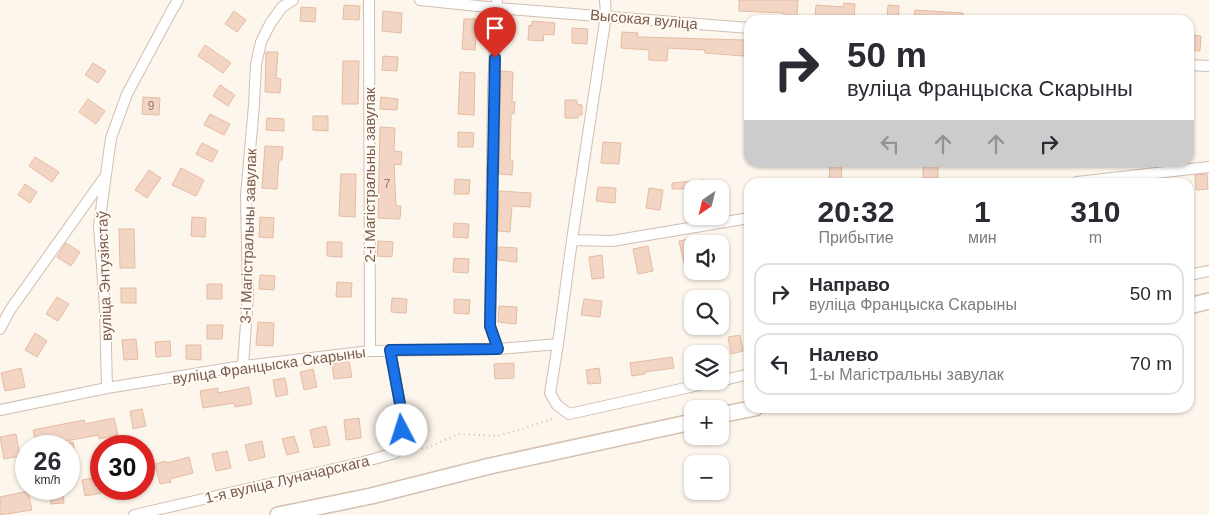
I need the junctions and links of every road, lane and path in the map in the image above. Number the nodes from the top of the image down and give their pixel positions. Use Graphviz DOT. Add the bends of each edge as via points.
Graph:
graph roads {
  1 [pos="178,0"];
  2 [pos="293,0"];
  3 [pos="369,0"];
  4 [pos="420,0"];
  5 [pos="605,0"];
  6 [pos="497,4"];
  7 [pos="606,16"];
  8 [pos="744,28"];
  9 [pos="1194,65"];
  10 [pos="1209,66"];
  11 [pos="1209,167"];
  12 [pos="105,177"];
  13 [pos="1112,178"];
  14 [pos="744,219"];
  15 [pos="572,240"];
  16 [pos="1209,271"];
  17 [pos="1194,274"];
  18 [pos="1209,301"];
  19 [pos="1194,305"];
  20 [pos="0,329"];
  21 [pos="558,344"];
  22 [pos="498,349"];
  23 [pos="370,350"];
  24 [pos="390,350"];
  25 [pos="243,366"];
  26 [pos="744,375"];
  27 [pos="729,379"];
  28 [pos="107,388"];
  29 [pos="684,389"];
  30 [pos="0,410"];
  31 [pos="744,410"];
  32 [pos="729,413"];
  33 [pos="569,414"];
  34 [pos="684,424"];
  35 [pos="395,453"];
  36 [pos="134,515"];
  37 [pos="278,515"];
  1 -- 12 [label="street, вуліца Энтузіястаў" via="127,94 111,138"];
  2 -- 25 [label="street, 3-і Магістральны завулак" via="282,7 270,24 261,42 256,64 246,196 248,295"];
  3 -- 23 [label="street, 2-і Магістральны завулак"];
  4 -- 6 [label="street, Высокая вуліца"];
  5 -- 7 [label="street"];
  6 -- 7 [label="street, Высокая вуліца"];
  6 -- 22 [label="street" via="490,326"];
  7 -- 8 [label="street, Высокая вуліца"];
  7 -- 15 [label="street"];
  9 -- 10 [label="street"];
  11 -- 13 [label="street"];
  12 -- 20 [label="street" via="10,310"];
  12 -- 28 [label="street, вуліца Энтузіястаў" via="99,225"];
  14 -- 15 [label="street" via="612,242"];
  15 -- 21 [label="street"];
  16 -- 17 [label="street"];
  18 -- 19 [label="street"];
  21 -- 22 [label="street, вуліца Францыска Скарыны"];
  21 -- 33 [label="street" via="550,393 557,405"];
  22 -- 24 [label="street, вуліца Францыска Скарыны"];
  23 -- 24 [label="street, вуліца Францыска Скарыны"];
  23 -- 25 [label="street, вуліца Францыска Скарыны"];
  24 -- 35 [label="street" via="403,420 402,441"];
  25 -- 28 [label="street, вуліца Францыска Скарыны"];
  26 -- 27 [label="street"];
  28 -- 30 [label="street, вуліца Францыска Скарыны"];
  29 -- 33 [label="street"];
  31 -- 32 [label="street"];
  33 -- 35 [label="path" via="498,436 458,434 427,448"];
  34 -- 37 [label="street"];
  35 -- 36 [label="street, 1-я вуліца Луначарскага"];
}
